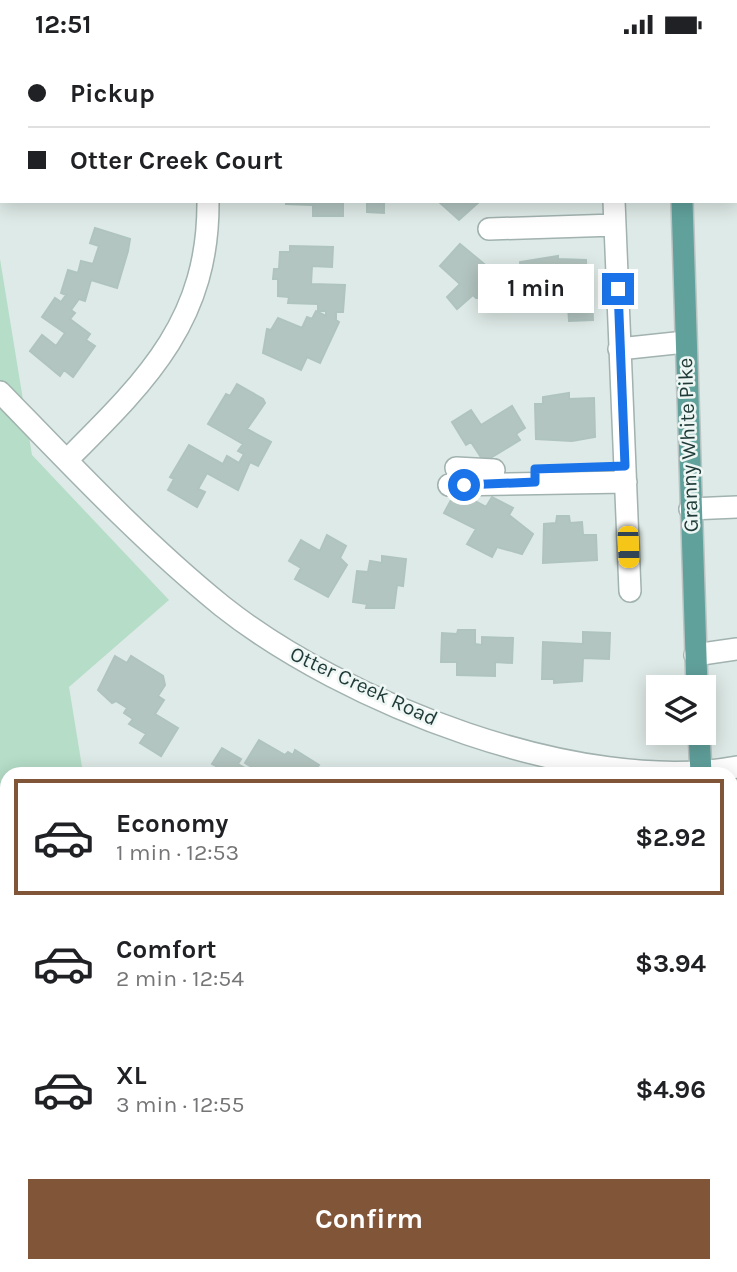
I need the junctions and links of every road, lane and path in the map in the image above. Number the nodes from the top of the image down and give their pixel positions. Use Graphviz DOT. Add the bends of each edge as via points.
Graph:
graph roads {
  1 [pos="208,203"];
  2 [pos="614,203"];
  3 [pos="682,203"];
  4 [pos="615,225"];
  5 [pos="489,229"];
  6 [pos="685,342"];
  7 [pos="620,349"];
  8 [pos="0,392"];
  9 [pos="68,459"];
  10 [pos="626,474"];
  11 [pos="452,477"];
  12 [pos="737,507"];
  13 [pos="690,509"];
  14 [pos="630,591"];
  15 [pos="737,649"];
  16 [pos="695,655"];
  17 [pos="696,675"];
  18 [pos="700,745"];
  19 [pos="608,767"];
  20 [pos="701,767"];
  1 -- 9 [label="street" via="197,287 173,340 142,383"];
  2 -- 4 [label="street"];
  3 -- 6 [label="main road, Granny White Pike"];
  4 -- 5 [label="street"];
  4 -- 7 [label="street"];
  6 -- 7 [label="street"];
  6 -- 13 [label="main road, Granny White Pike"];
  7 -- 10 [label="street"];
  8 -- 9 [label="street, Otter Creek Road"];
  9 -- 19 [label="street, Otter Creek Road" via="223,607 275,643 347,683 431,720 517,748"];
  10 -- 11 [label="street"];
  10 -- 14 [label="street"];
  12 -- 13 [label="street"];
  13 -- 16 [label="main road, Granny White Pike"];
  15 -- 16 [label="street"];
  16 -- 17 [label="main road, Granny White Pike"];
  18 -- 20 [label="main road"];
}
